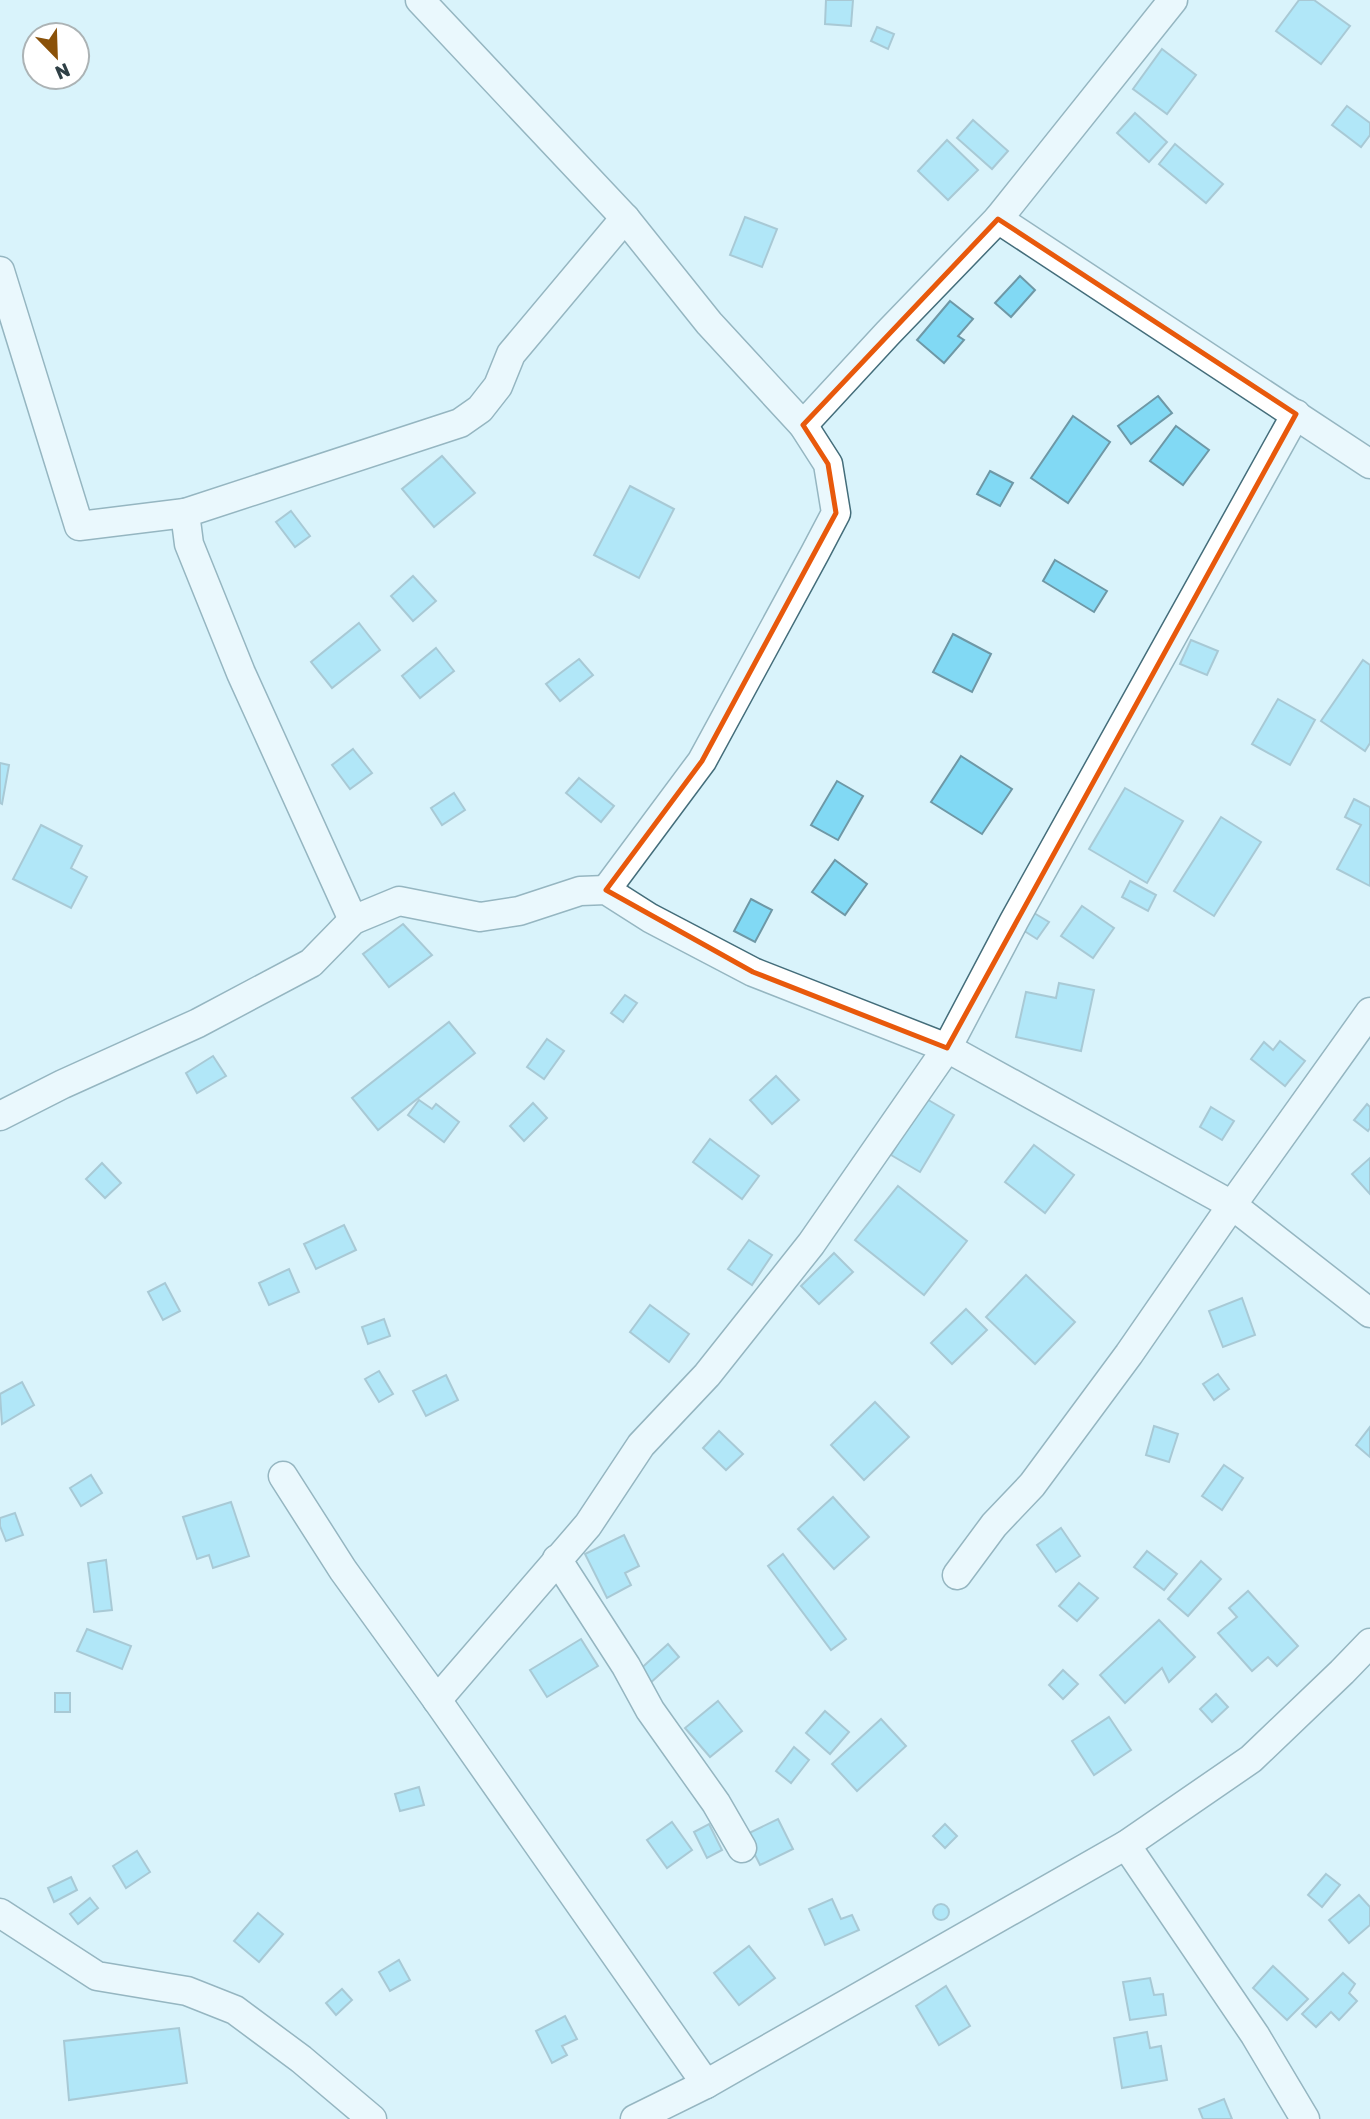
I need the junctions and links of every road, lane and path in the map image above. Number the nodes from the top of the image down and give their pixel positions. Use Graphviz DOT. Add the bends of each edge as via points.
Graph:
graph roads {
  1 [pos="420,0"];
  2 [pos="1173,0"];
  3 [pos="625,218"];
  4 [pos="998,219"];
  5 [pos="0,271"];
  6 [pos="1296,414"];
  7 [pos="803,425"];
  8 [pos="1370,464"];
  9 [pos="185,513"];
  10 [pos="606,890"];
  11 [pos="353,920"];
  12 [pos="1370,1012"];
  13 [pos="947,1048"];
  14 [pos="0,1116"];
  15 [pos="1232,1205"];
  16 [pos="1370,1314"];
  17 [pos="283,1476"];
  18 [pos="557,1559"];
  19 [pos="957,1575"];
  20 [pos="1370,1643"];
  21 [pos="437,1700"];
  22 [pos="1126,1845"];
  23 [pos="742,1848"];
  24 [pos="0,1913"];
  25 [pos="706,2084"];
  26 [pos="372,2119"];
  27 [pos="635,2119"];
  28 [pos="1305,2119"];
  1 -- 3 [label="street"];
  2 -- 4 [label="street"];
  3 -- 7 [label="street" via="709,323"];
  3 -- 9 [label="street" via="511,355 498,386 480,409 460,423"];
  4 -- 6 [label="street"];
  4 -- 7 [label="street"];
  5 -- 9 [label="street" via="79,526"];
  6 -- 8 [label="street"];
  6 -- 13 [label="street"];
  7 -- 10 [label="street" via="828,464 836,513 702,761"];
  9 -- 11 [label="street" via="189,544 241,673"];
  10 -- 11 [label="street" via="580,891 519,911 480,917 399,901"];
  10 -- 13 [label="street" via="753,972"];
  11 -- 14 [label="street" via="311,963 198,1023"];
  12 -- 15 [label="street"];
  13 -- 15 [label="street"];
  13 -- 18 [label="street" via="811,1244 707,1375 641,1445 588,1525"];
  15 -- 16 [label="street"];
  15 -- 19 [label="street" via="1105,1387"];
  17 -- 21 [label="street" via="343,1570"];
  18 -- 21 [label="street"];
  18 -- 23 [label="street"];
  20 -- 22 [label="street" via="1251,1759"];
  21 -- 25 [label="street"];
  22 -- 25 [label="street"];
  22 -- 28 [label="street" via="1255,2035"];
  24 -- 26 [label="street" via="97,1976 187,1992 235,2010"];
  25 -- 27 [label="street"];
}
